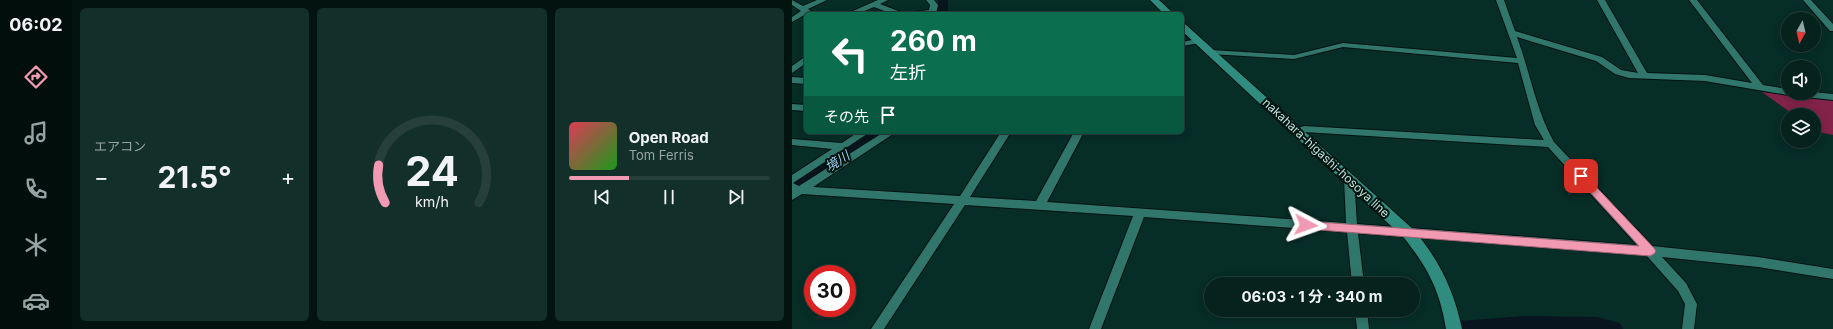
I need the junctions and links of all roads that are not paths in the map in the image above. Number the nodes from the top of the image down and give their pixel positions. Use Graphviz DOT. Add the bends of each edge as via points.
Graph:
graph roads {
  1 [pos="823,0"];
  2 [pos="884,0"];
  3 [pos="930,0"];
  4 [pos="1154,0"];
  5 [pos="1500,0"];
  6 [pos="1601,0"];
  7 [pos="1693,0"];
  8 [pos="1807,0"];
  9 [pos="792,2"];
  10 [pos="874,4"];
  11 [pos="807,11"];
  12 [pos="855,12"];
  13 [pos="893,12"];
  14 [pos="932,12"];
  15 [pos="1167,12"];
  16 [pos="804,13"];
  17 [pos="792,20"];
  18 [pos="1184,28"];
  19 [pos="1833,29"];
  20 [pos="1512,33"];
  21 [pos="1198,41"];
  22 [pos="1184,44"];
  23 [pos="1210,52"];
  24 [pos="804,61"];
  25 [pos="1522,61"];
  26 [pos="792,70"];
  27 [pos="1644,76"];
  28 [pos="792,80"];
  29 [pos="804,81"];
  30 [pos="1759,86"];
  31 [pos="1781,91"];
  32 [pos="1821,96"];
  33 [pos="1833,97"];
  34 [pos="792,107"];
  35 [pos="804,108"];
  36 [pos="1297,130"];
  37 [pos="862,134"];
  38 [pos="888,134"];
  39 [pos="1005,134"];
  40 [pos="1078,134"];
  41 [pos="792,142"];
  42 [pos="1551,144"];
  43 [pos="842,146"];
  44 [pos="1349,178"];
  45 [pos="792,180"];
  46 [pos="794,191"];
  47 [pos="963,200"];
  48 [pos="1039,206"];
  49 [pos="1140,212"];
  50 [pos="1352,228"];
  51 [pos="1408,234"];
  52 [pos="1650,251"];
  53 [pos="1833,274"];
  54 [pos="1357,277"];
  55 [pos="1362,317"];
  56 [pos="1453,323"];
  57 [pos="877,329"];
  58 [pos="1095,329"];
  59 [pos="1363,329"];
  60 [pos="1688,329"];
  1 -- 11 [label="street"];
  2 -- 10 [label="street"];
  3 -- 14 [label="street" via="934,5"];
  4 -- 15 [label="main road"];
  5 -- 20 [label="street"];
  6 -- 27 [label="street"];
  7 -- 30 [label="street"];
  8 -- 19 [label="street"];
  9 -- 11 [label="street"];
  10 -- 12 [label="street"];
  10 -- 13 [label="street"];
  16 -- 17 [label="street"];
  18 -- 21 [label="main road, nakahara-higashi-hosoya line"];
  20 -- 25 [label="street"];
  20 -- 27 [label="street" via="1599,59 1618,72"];
  21 -- 22 [label="street"];
  21 -- 23 [label="main road, nakahara-higashi-hosoya line"];
  23 -- 25 [label="street" via="1294,57 1343,45"];
  23 -- 36 [label="main road, nakahara-higashi-hosoya line"];
  24 -- 26 [label="street"];
  25 -- 42 [label="street" via="1540,125"];
  27 -- 30 [label="street" via="1705,78"];
  28 -- 29 [label="street"];
  30 -- 31 [label="street"];
  32 -- 33 [label="street"];
  34 -- 35 [label="street"];
  36 -- 42 [label="street"];
  36 -- 44 [label="main road, nakahara-higashi-hosoya line"];
  37 -- 43 [label="street"];
  38 -- 46 [label="street"];
  39 -- 47 [label="street"];
  40 -- 48 [label="street"];
  41 -- 43 [label="street"];
  42 -- 52 [label="street"];
  43 -- 45 [label="street"];
  44 -- 50 [label="street"];
  44 -- 51 [label="main road, nakahara-higashi-hosoya line"];
  46 -- 47 [label="street"];
  47 -- 48 [label="street"];
  47 -- 57 [label="street"];
  48 -- 49 [label="street"];
  49 -- 50 [label="street"];
  49 -- 58 [label="street"];
  50 -- 51 [label="street"];
  50 -- 54 [label="street"];
  51 -- 52 [label="street"];
  51 -- 56 [label="main road, nakahara-higashi-hosoya line" via="1427,256 1443,283"];
  52 -- 53 [label="street" via="1758,262"];
  52 -- 60 [label="street" via="1682,287 1691,304"];
  55 -- 59 [label="street"];
}
